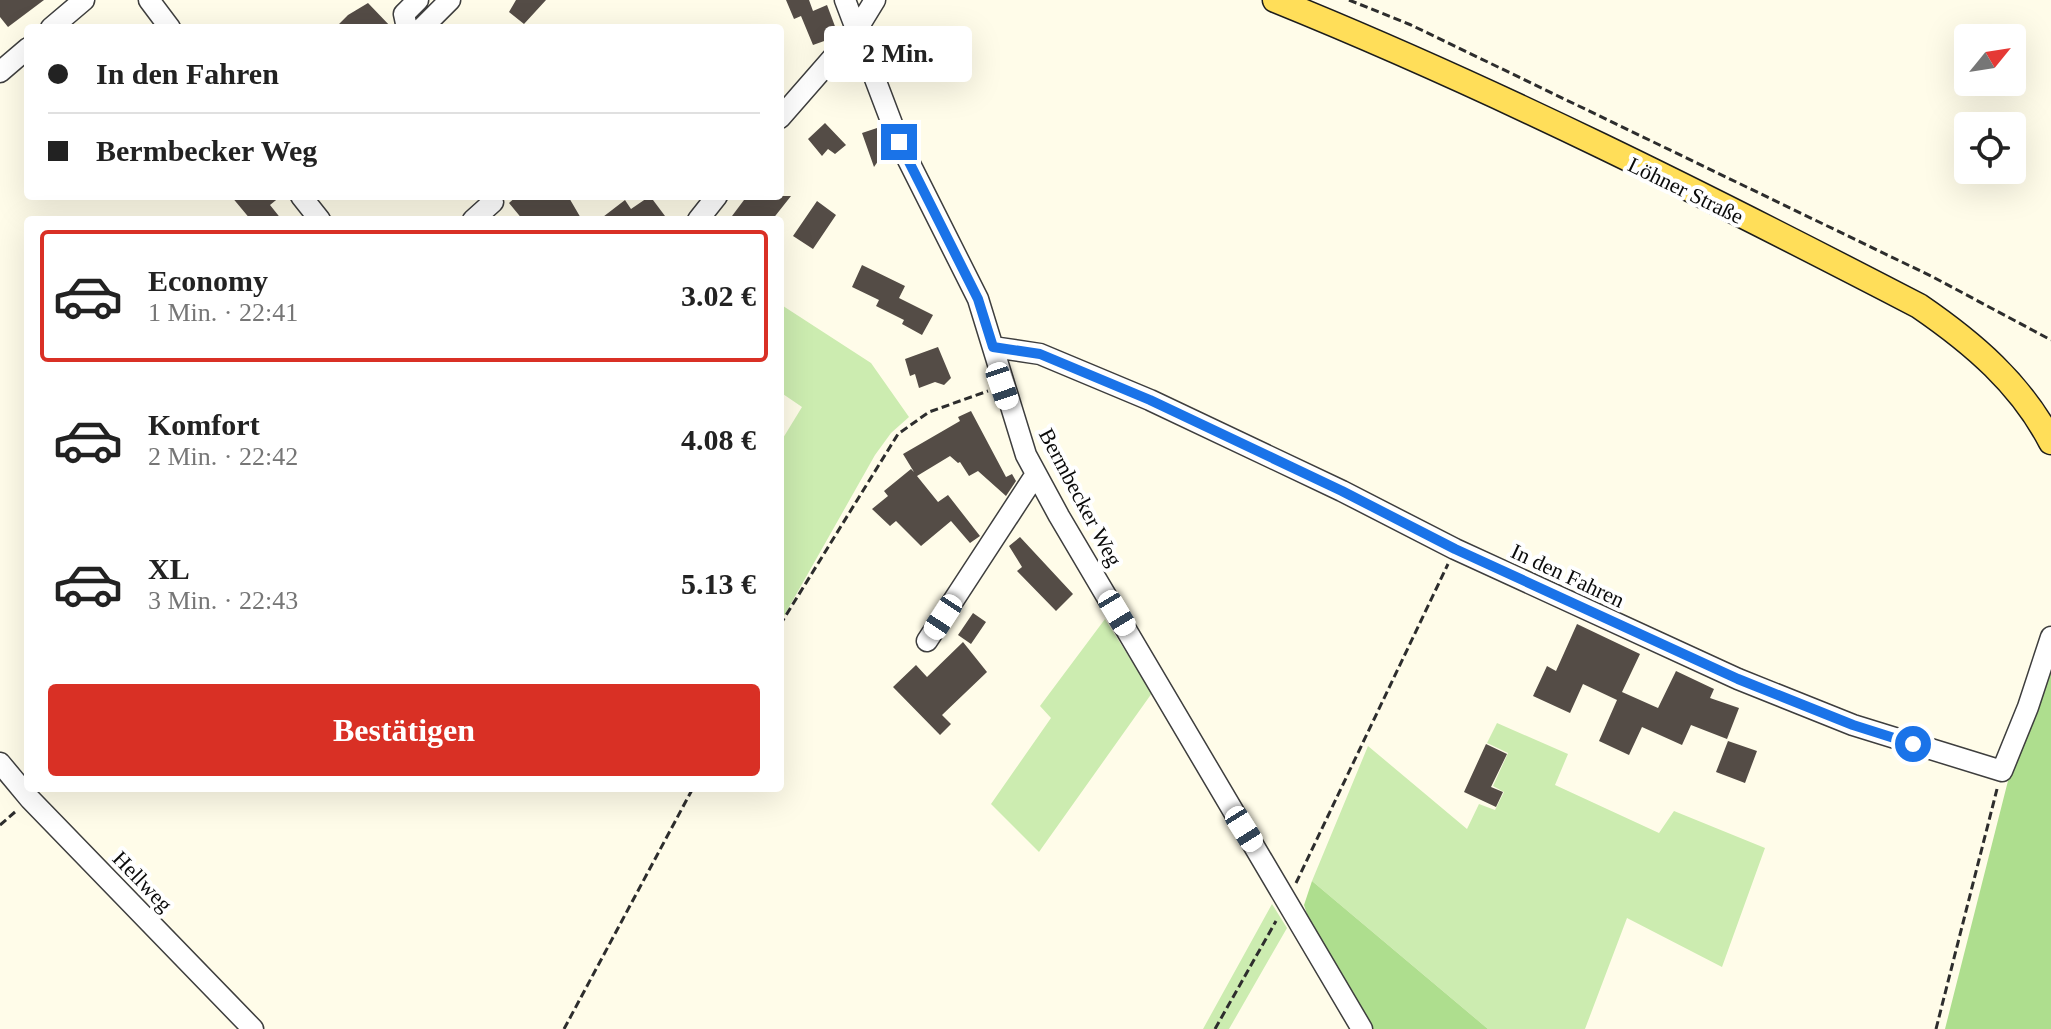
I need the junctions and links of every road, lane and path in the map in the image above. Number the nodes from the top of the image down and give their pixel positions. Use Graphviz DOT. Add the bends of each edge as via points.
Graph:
graph roads {
  1 [pos="84,0"];
  2 [pos="149,0"];
  3 [pos="418,0"];
  4 [pos="450,0"];
  5 [pos="845,0"];
  6 [pos="875,0"];
  7 [pos="1275,0"];
  8 [pos="1349,0"];
  9 [pos="56,24"];
  10 [pos="167,24"];
  11 [pos="406,24"];
  12 [pos="426,24"];
  13 [pos="856,31"];
  14 [pos="24,51"];
  15 [pos="0,72"];
  16 [pos="784,113"];
  17 [pos="304,200"];
  18 [pos="714,200"];
  19 [pos="493,202"];
  20 [pos="317,216"];
  21 [pos="477,216"];
  22 [pos="701,216"];
  23 [pos="2051,340"];
  24 [pos="993,347"];
  25 [pos="1002,386"];
  26 [pos="2051,442"];
  27 [pos="1036,474"];
  28 [pos="1455,549"];
  29 [pos="784,619"];
  30 [pos="2051,637"];
  31 [pos="927,641"];
  32 [pos="0,763"];
  33 [pos="2002,771"];
  34 [pos="24,792"];
  35 [pos="24,792"];
  36 [pos="691,792"];
  37 [pos="1288,901"];
  38 [pos="253,1029"];
  39 [pos="564,1029"];
  40 [pos="1215,1029"];
  41 [pos="1362,1029"];
  42 [pos="1936,1029"];
  1 -- 9 [label="street"];
  2 -- 10 [label="street"];
  3 -- 11 [label="street" via="404,14"];
  4 -- 12 [label="street"];
  5 -- 13 [label="street, Bermbecker Weg"];
  6 -- 13 [label="street"];
  7 -- 26 [label="main road, Löhner Straße" via="1375,40 1538,117 1919,306 1994,365 2030,405"];
  8 -- 23 [label="path" via="1848,236"];
  13 -- 16 [label="street"];
  13 -- 24 [label="street, Bermbecker Weg" via="899,142 978,299"];
  14 -- 15 [label="street"];
  17 -- 20 [label="street"];
  18 -- 22 [label="street"];
  19 -- 21 [label="street"];
  24 -- 25 [label="street, Bermbecker Weg"];
  24 -- 28 [label="street, In den Fahren" via="1040,354 1150,400"];
  25 -- 27 [label="street, Bermbecker Weg"];
  25 -- 29 [label="path" via="929,412 898,434"];
  27 -- 31 [label="street"];
  27 -- 37 [label="street, Bermbecker Weg"];
  28 -- 33 [label="street, In den Fahren" via="1753,685 1853,725"];
  28 -- 37 [label="path"];
  30 -- 33 [label="street"];
  32 -- 35 [label="street, Hellweg"];
  33 -- 42 [label="path"];
  34 -- 38 [label="street, Hellweg"];
  36 -- 39 [label="path"];
  37 -- 40 [label="path"];
  37 -- 41 [label="street, Bermbecker Weg"];
}
